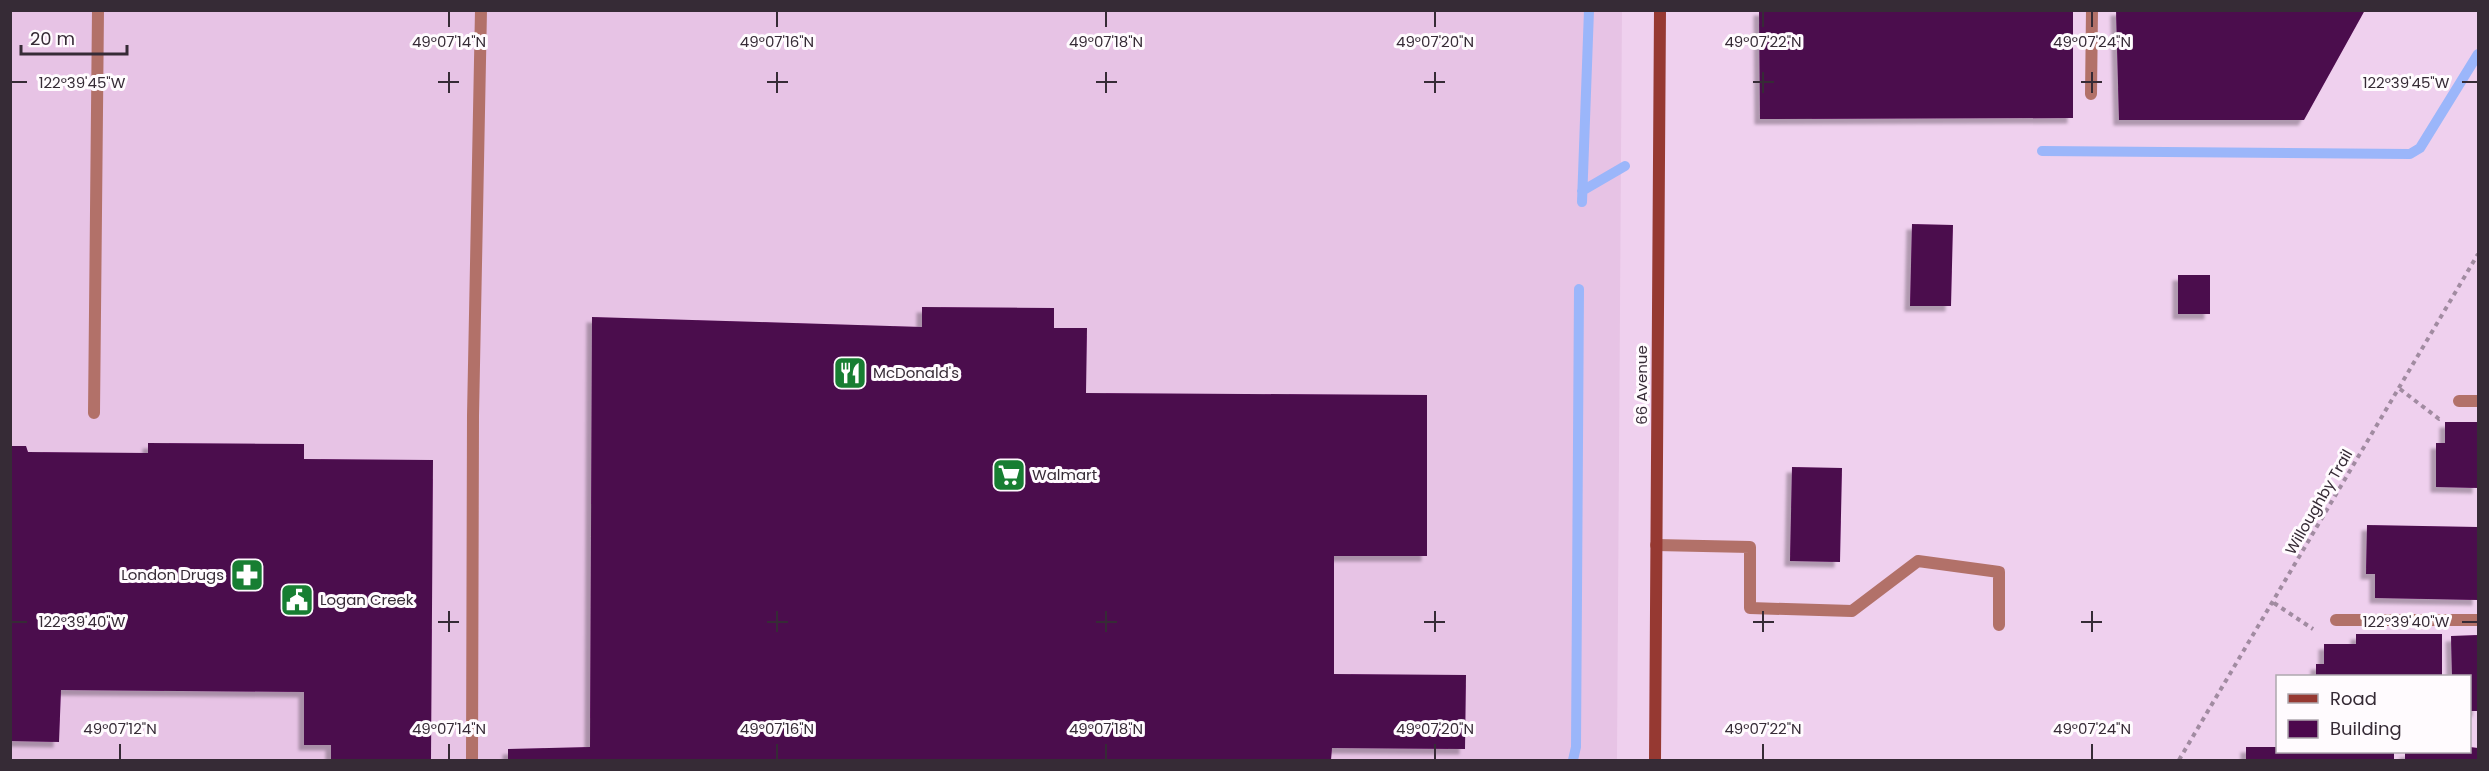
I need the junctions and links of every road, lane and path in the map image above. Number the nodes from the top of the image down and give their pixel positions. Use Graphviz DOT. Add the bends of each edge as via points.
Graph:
graph roads {
  1 [pos="98,10"];
  2 [pos="481,10"];
  3 [pos="1660,10"];
  4 [pos="2092,10"];
  5 [pos="2091,94"];
  6 [pos="2478,254"];
  7 [pos="2400,389"];
  8 [pos="2459,401"];
  9 [pos="2478,401"];
  10 [pos="94,413"];
  11 [pos="1656,545"];
  12 [pos="2274,603"];
  13 [pos="2336,620"];
  14 [pos="2478,620"];
  15 [pos="1999,626"];
  16 [pos="472,760"];
  17 [pos="1655,760"];
  18 [pos="2179,760"];
  1 -- 10 [label="street"];
  2 -- 16 [label="street" via="473,416"];
  3 -- 11 [label="street, 66 Avenue"];
  4 -- 5 [label="street"];
  6 -- 7 [label="path, Willoughby Trail"];
  7 -- 8 [label="path" via="2439,419"];
  7 -- 12 [label="path, Willoughby Trail"];
  8 -- 9 [label="street"];
  11 -- 15 [label="street" via="1750,547 1750,608 1852,611 1918,561 1999,572"];
  11 -- 17 [label="street, 66 Avenue"];
  12 -- 13 [label="path" via="2313,629"];
  12 -- 18 [label="path, Willoughby Trail"];
  13 -- 14 [label="street"];
}
